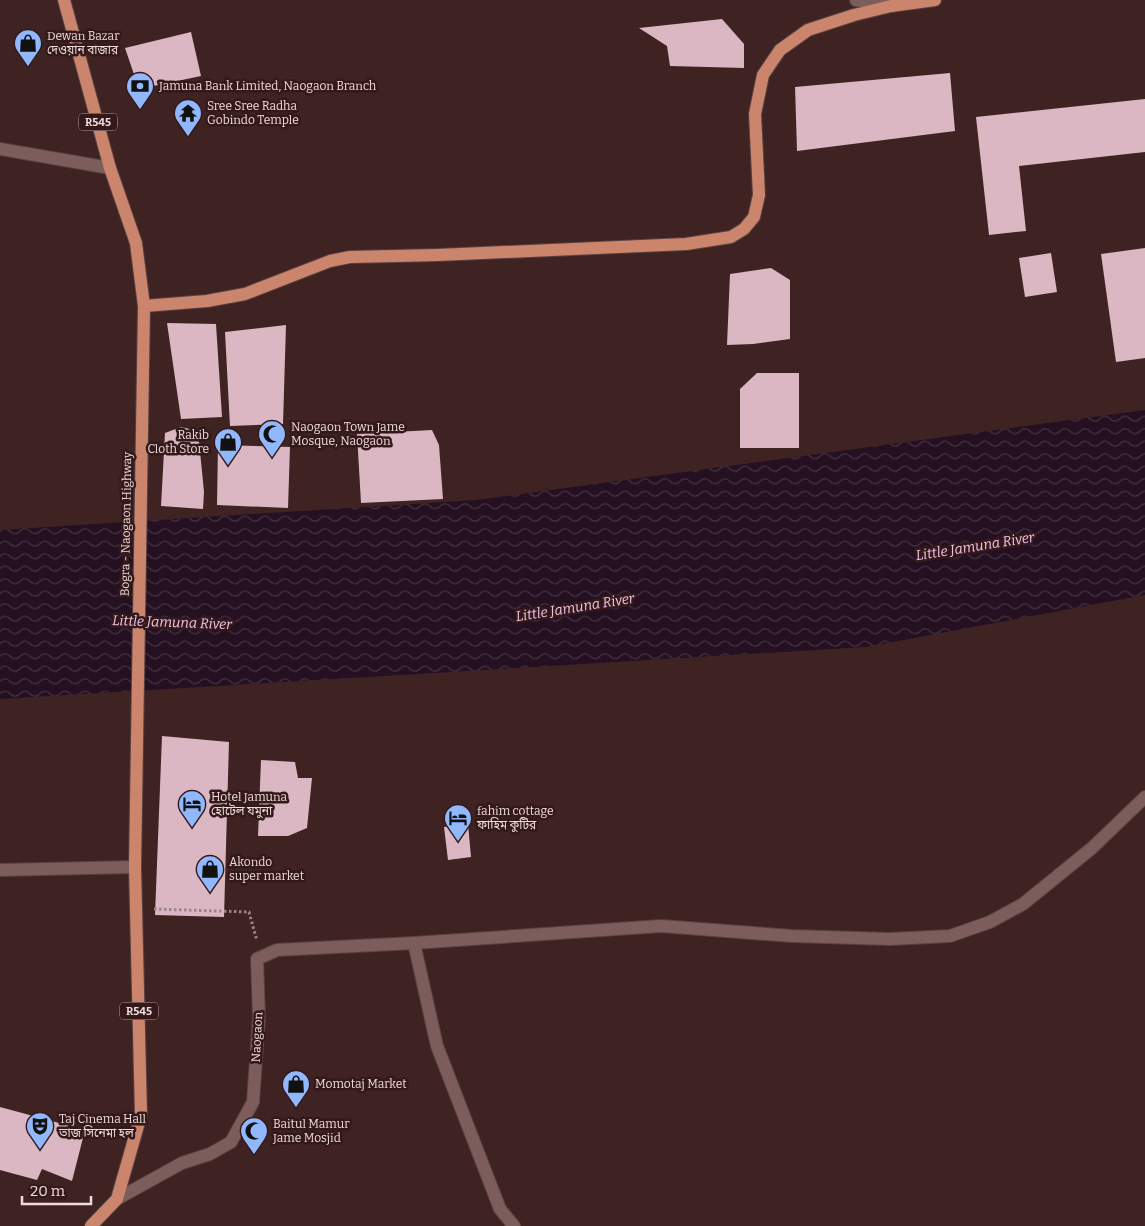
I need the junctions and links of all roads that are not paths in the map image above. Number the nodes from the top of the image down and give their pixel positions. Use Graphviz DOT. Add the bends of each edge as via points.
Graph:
graph roads {
  1 [pos="64,0"];
  2 [pos="856,0"];
  3 [pos="935,0"];
  4 [pos="891,6"];
  5 [pos="0,149"];
  6 [pos="110,168"];
  7 [pos="144,306"];
  8 [pos="1145,797"];
  9 [pos="135,867"];
  10 [pos="0,870"];
  11 [pos="414,942"];
  12 [pos="117,1199"];
  13 [pos="91,1226"];
  14 [pos="514,1226"];
  1 -- 6 [label="main road, Bogra - Naogaon Highway / R545"];
  2 -- 4 [label="street"];
  3 -- 4 [label="main road"];
  4 -- 7 [label="main road" via="808,30 780,50 763,75 755,114 758,195 754,217 731,237 686,244 350,257 330,261 245,294"];
  5 -- 6 [label="street"];
  6 -- 7 [label="main road, Bogra - Naogaon Highway / R545" via="136,243"];
  7 -- 9 [label="main road, Bogra - Naogaon Highway / R545"];
  8 -- 11 [label="street" via="1092,848 1023,904 990,922 950,936 890,939 792,936 661,926"];
  9 -- 10 [label="street"];
  9 -- 12 [label="main road, Bogra - Naogaon Highway / R545" via="141,1115"];
  11 -- 12 [label="street, Naogaon" via="276,950 257,959 259,1017 253,1102 231,1142 210,1154 182,1163"];
  11 -- 14 [label="street" via="437,1046 500,1209"];
  12 -- 13 [label="main road, Bogra - Naogaon Highway / R545"];
}
